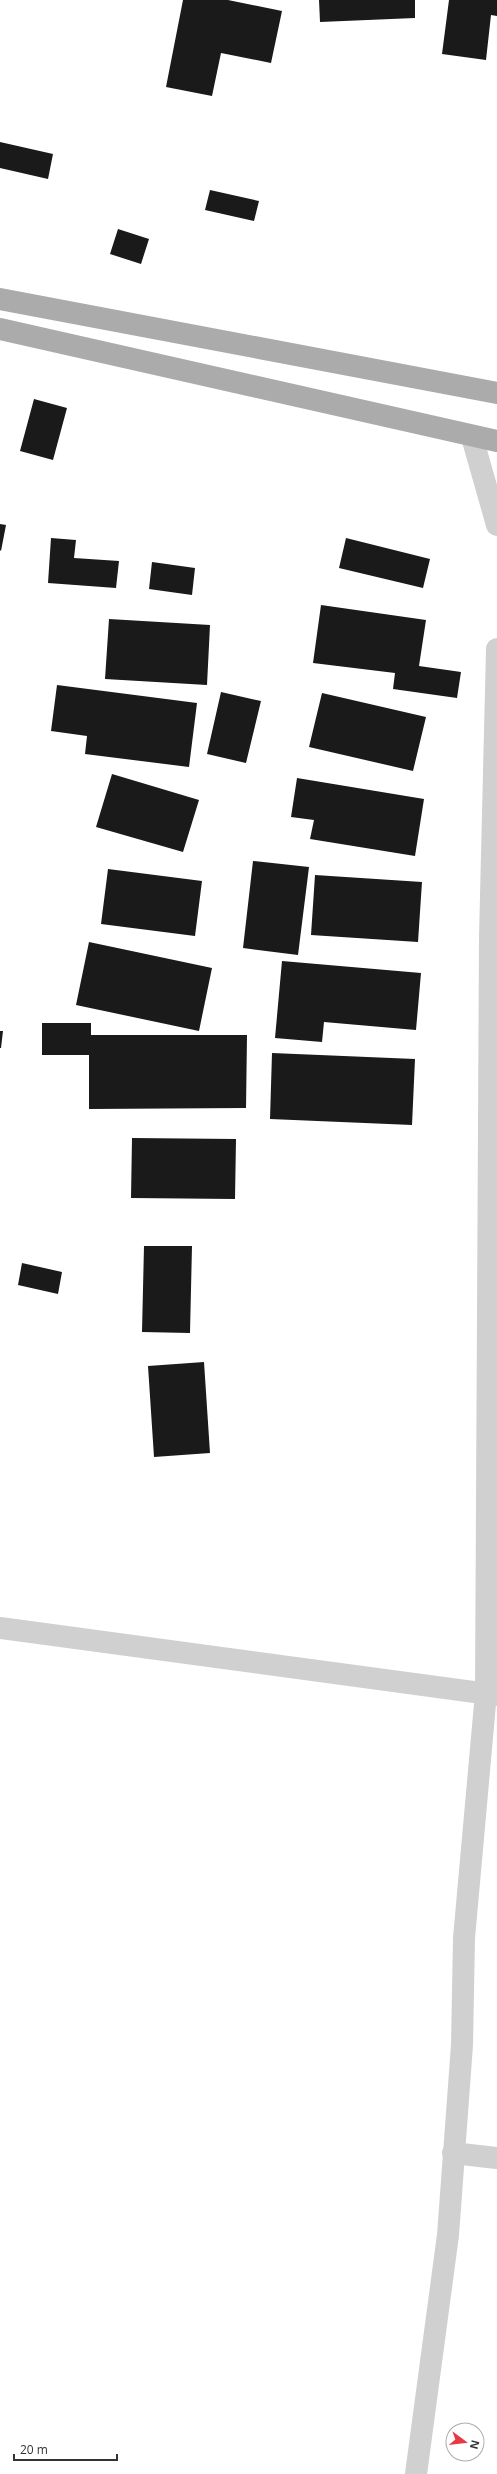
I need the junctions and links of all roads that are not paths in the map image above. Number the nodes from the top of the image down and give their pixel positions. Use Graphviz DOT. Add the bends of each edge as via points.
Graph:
graph roads {
  1 [pos="0,299"];
  2 [pos="0,329"];
  3 [pos="497,393"];
  4 [pos="472,437"];
  5 [pos="497,442"];
  6 [pos="497,525"];
  7 [pos="497,649"];
  8 [pos="0,1628"];
  9 [pos="491,1694"];
  10 [pos="454,2153"];
  11 [pos="497,2158"];
  12 [pos="416,2474"];
  1 -- 3 [label="main road"];
  2 -- 4 [label="main road"];
  4 -- 5 [label="main road"];
  4 -- 6 [label="street"];
  7 -- 9 [label="street" via="490,945"];
  8 -- 9 [label="street"];
  9 -- 10 [label="street" via="464,1938 462,2045"];
  10 -- 11 [label="street"];
  10 -- 12 [label="street" via="448,2235"];
}
